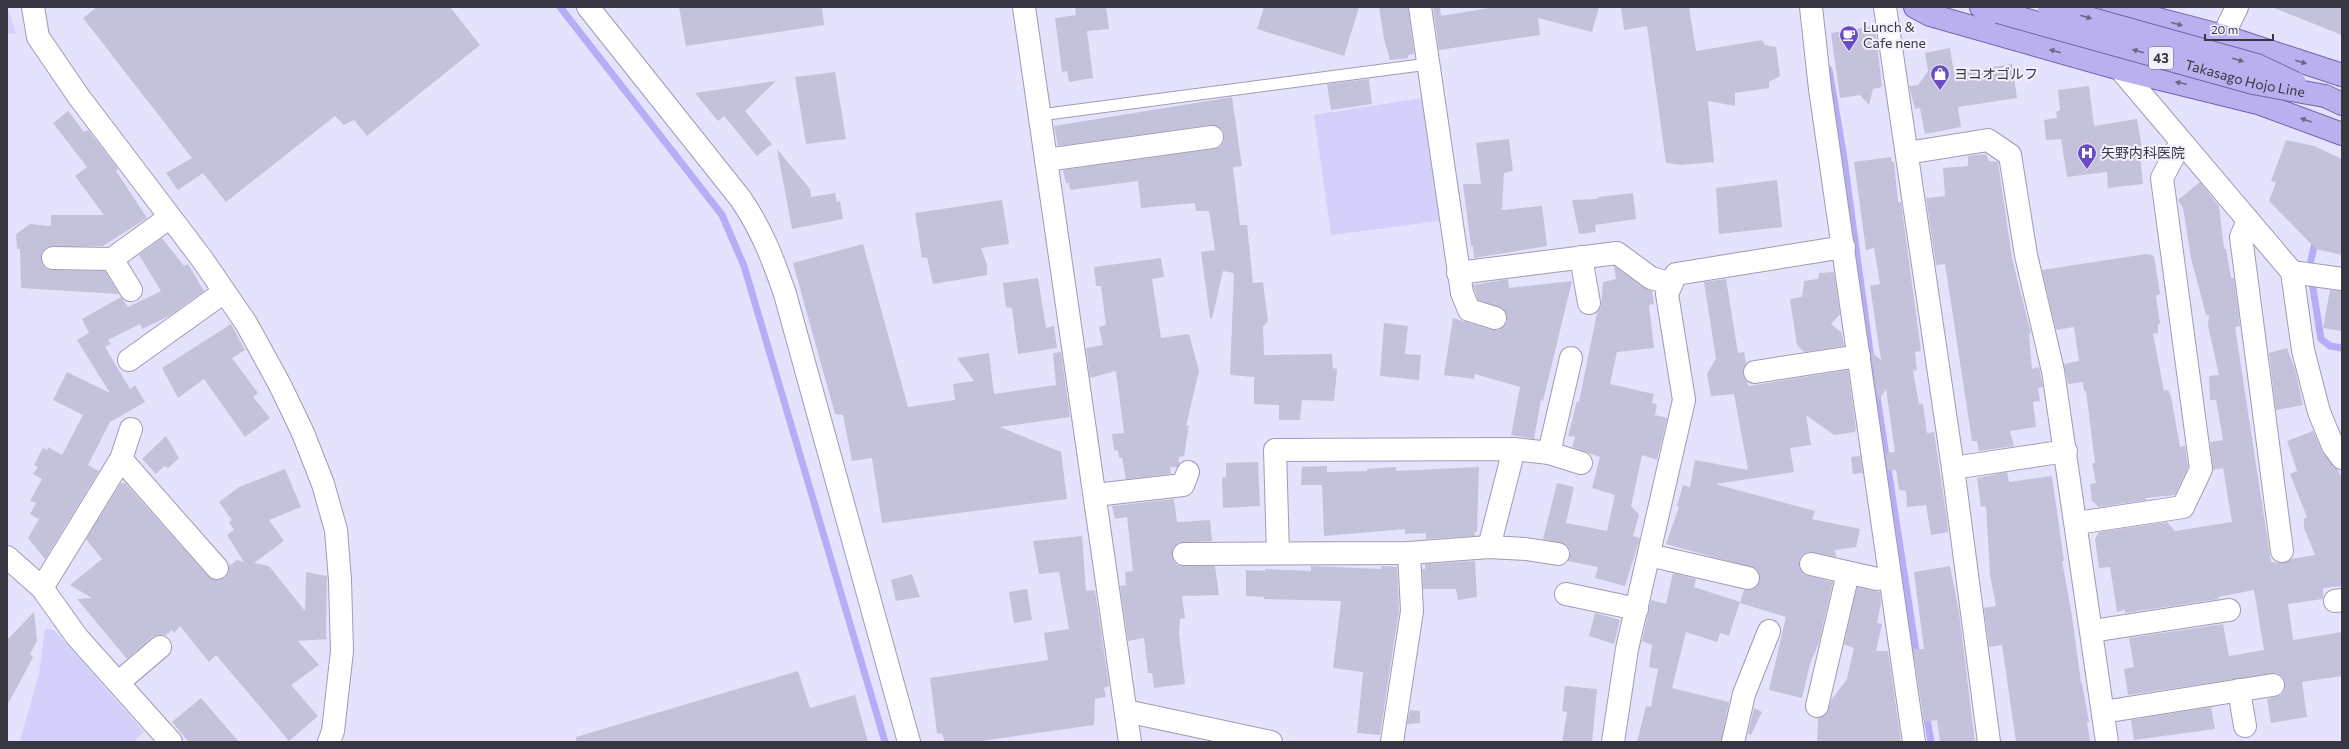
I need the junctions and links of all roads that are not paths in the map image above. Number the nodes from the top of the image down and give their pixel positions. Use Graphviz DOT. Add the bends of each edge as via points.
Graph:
graph roads {
  1 [pos="33,7"];
  2 [pos="588,7"];
  3 [pos="1024,7"];
  4 [pos="1420,7"];
  5 [pos="1811,7"];
  6 [pos="1885,7"];
  7 [pos="1915,7"];
  8 [pos="2049,7"];
  9 [pos="2112,7"];
  10 [pos="2236,7"];
  11 [pos="1989,10"];
  12 [pos="2223,36"];
  13 [pos="1428,64"];
  14 [pos="2120,69"];
  15 [pos="2342,75"];
  16 [pos="2208,89"];
  17 [pos="2334,100"];
  18 [pos="1040,115"];
  19 [pos="2342,134"];
  20 [pos="1212,136"];
  21 [pos="2181,142"];
  22 [pos="1907,153"];
  23 [pos="1046,160"];
  24 [pos="170,217"];
  25 [pos="2248,220"];
  26 [pos="1844,247"];
  27 [pos="1581,257"];
  28 [pos="53,258"];
  29 [pos="112,259"];
  30 [pos="2292,272"];
  31 [pos="1458,273"];
  32 [pos="2342,279"];
  33 [pos="1670,283"];
  34 [pos="131,290"];
  35 [pos="224,292"];
  36 [pos="1589,303"];
  37 [pos="1494,318"];
  38 [pos="1859,356"];
  39 [pos="1571,358"];
  40 [pos="130,360"];
  41 [pos="1755,372"];
  42 [pos="131,429"];
  43 [pos="1514,449"];
  44 [pos="2066,451"];
  45 [pos="1549,453"];
  46 [pos="2342,458"];
  47 [pos="122,459"];
  48 [pos="1581,463"];
  49 [pos="1953,468"];
  50 [pos="1188,472"];
  51 [pos="1095,495"];
  52 [pos="2077,523"];
  53 [pos="1489,547"];
  54 [pos="2282,551"];
  55 [pos="1278,553"];
  56 [pos="1409,553"];
  57 [pos="1184,554"];
  58 [pos="1558,554"];
  59 [pos="1649,555"];
  60 [pos="7,557"];
  61 [pos="1811,564"];
  62 [pos="217,568"];
  63 [pos="1848,573"];
  64 [pos="1890,577"];
  65 [pos="1748,578"];
  66 [pos="42,588"];
  67 [pos="1566,594"];
  68 [pos="1637,609"];
  69 [pos="2229,610"];
  70 [pos="1769,631"];
  71 [pos="2092,631"];
  72 [pos="160,646"];
  73 [pos="119,682"];
  74 [pos="2273,685"];
  75 [pos="2239,690"];
  76 [pos="1817,706"];
  77 [pos="1126,711"];
  78 [pos="2103,712"];
  79 [pos="2245,726"];
  80 [pos="171,742"];
  81 [pos="329,742"];
  82 [pos="909,742"];
  83 [pos="1130,742"];
  84 [pos="1271,742"];
  85 [pos="1392,742"];
  86 [pos="1613,742"];
  87 [pos="1733,742"];
  88 [pos="1914,742"];
  89 [pos="1989,742"];
  90 [pos="2107,742"];
  1 -- 24 [label="street" via="38,37 79,97"];
  2 -- 82 [label="street" via="740,198 768,247 785,294"];
  3 -- 18 [label="street"];
  4 -- 13 [label="street"];
  5 -- 26 [label="street" via="1820,88"];
  6 -- 22 [label="street"];
  14 -- 7 [label="main road, one-way" via="1930,15"];
  8 -- 17 [label="main road, Takasago Hojo Line / 43, one-way, bridge" via="2257,65"];
  9 -- 12 [label="main road, one-way"];
  10 -- 12 [label="street"];
  17 -- 11 [label="main road, Takasago Hojo Line / 43, one-way, bridge" via="2253,83"];
  12 -- 15 [label="main road, one-way"];
  12 -- 16 [label="street"];
  13 -- 18 [label="lane"];
  13 -- 31 [label="street"];
  16 -- 14 [label="main road, one-way"];
  14 -- 21 [label="street"];
  19 -- 16 [label="main road, one-way" via="2258,103"];
  18 -- 23 [label="street"];
  20 -- 23 [label="street"];
  21 -- 25 [label="street"];
  21 -- 52 [label="street" via="2162,178 2201,469 2183,507"];
  22 -- 44 [label="street" via="1988,140 2010,155 2026,255 2053,371"];
  22 -- 49 [label="street"];
  23 -- 51 [label="street"];
  24 -- 29 [label="street"];
  24 -- 35 [label="street"];
  25 -- 30 [label="street"];
  25 -- 54 [label="street" via="2241,237"];
  26 -- 33 [label="street" via="1676,274"];
  26 -- 38 [label="street"];
  27 -- 31 [label="street"];
  27 -- 33 [label="street" via="1617,253 1651,278"];
  27 -- 36 [label="street"];
  28 -- 29 [label="street"];
  29 -- 34 [label="street"];
  30 -- 32 [label="street"];
  30 -- 46 [label="street" via="2303,350 2319,412 2333,446"];
  31 -- 37 [label="street" via="1468,310"];
  33 -- 59 [label="street" via="1667,294 1684,400"];
  35 -- 40 [label="street"];
  35 -- 81 [label="street" via="246,323 280,385 323,484 336,530 342,651 333,731"];
  38 -- 41 [label="street"];
  38 -- 64 [label="street"];
  39 -- 45 [label="street"];
  42 -- 47 [label="street"];
  43 -- 45 [label="street"];
  43 -- 53 [label="street"];
  43 -- 55 [label="street" via="1275,450"];
  44 -- 49 [label="street"];
  44 -- 52 [label="street"];
  45 -- 48 [label="street"];
  47 -- 62 [label="street" via="203,537"];
  47 -- 66 [label="street"];
  49 -- 89 [label="street"];
  50 -- 51 [label="street" via="1183,485"];
  51 -- 77 [label="street"];
  52 -- 71 [label="street"];
  53 -- 56 [label="street"];
  53 -- 58 [label="street"];
  55 -- 56 [label="street"];
  55 -- 57 [label="street"];
  56 -- 85 [label="street" via="1412,611"];
  59 -- 65 [label="street"];
  59 -- 68 [label="street"];
  60 -- 66 [label="street"];
  61 -- 63 [label="street"];
  63 -- 64 [label="street" via="1876,579"];
  63 -- 76 [label="street"];
  64 -- 88 [label="street"];
  66 -- 73 [label="street" via="77,637"];
  67 -- 68 [label="street"];
  68 -- 86 [label="street" via="1627,649"];
  69 -- 71 [label="street"];
  70 -- 87 [label="street" via="1744,694"];
  71 -- 78 [label="street"];
  72 -- 73 [label="street"];
  73 -- 80 [label="street"];
  74 -- 75 [label="street"];
  75 -- 78 [label="street"];
  75 -- 79 [label="street"];
  77 -- 83 [label="street"];
  77 -- 84 [label="street"];
  78 -- 90 [label="street"];
}
